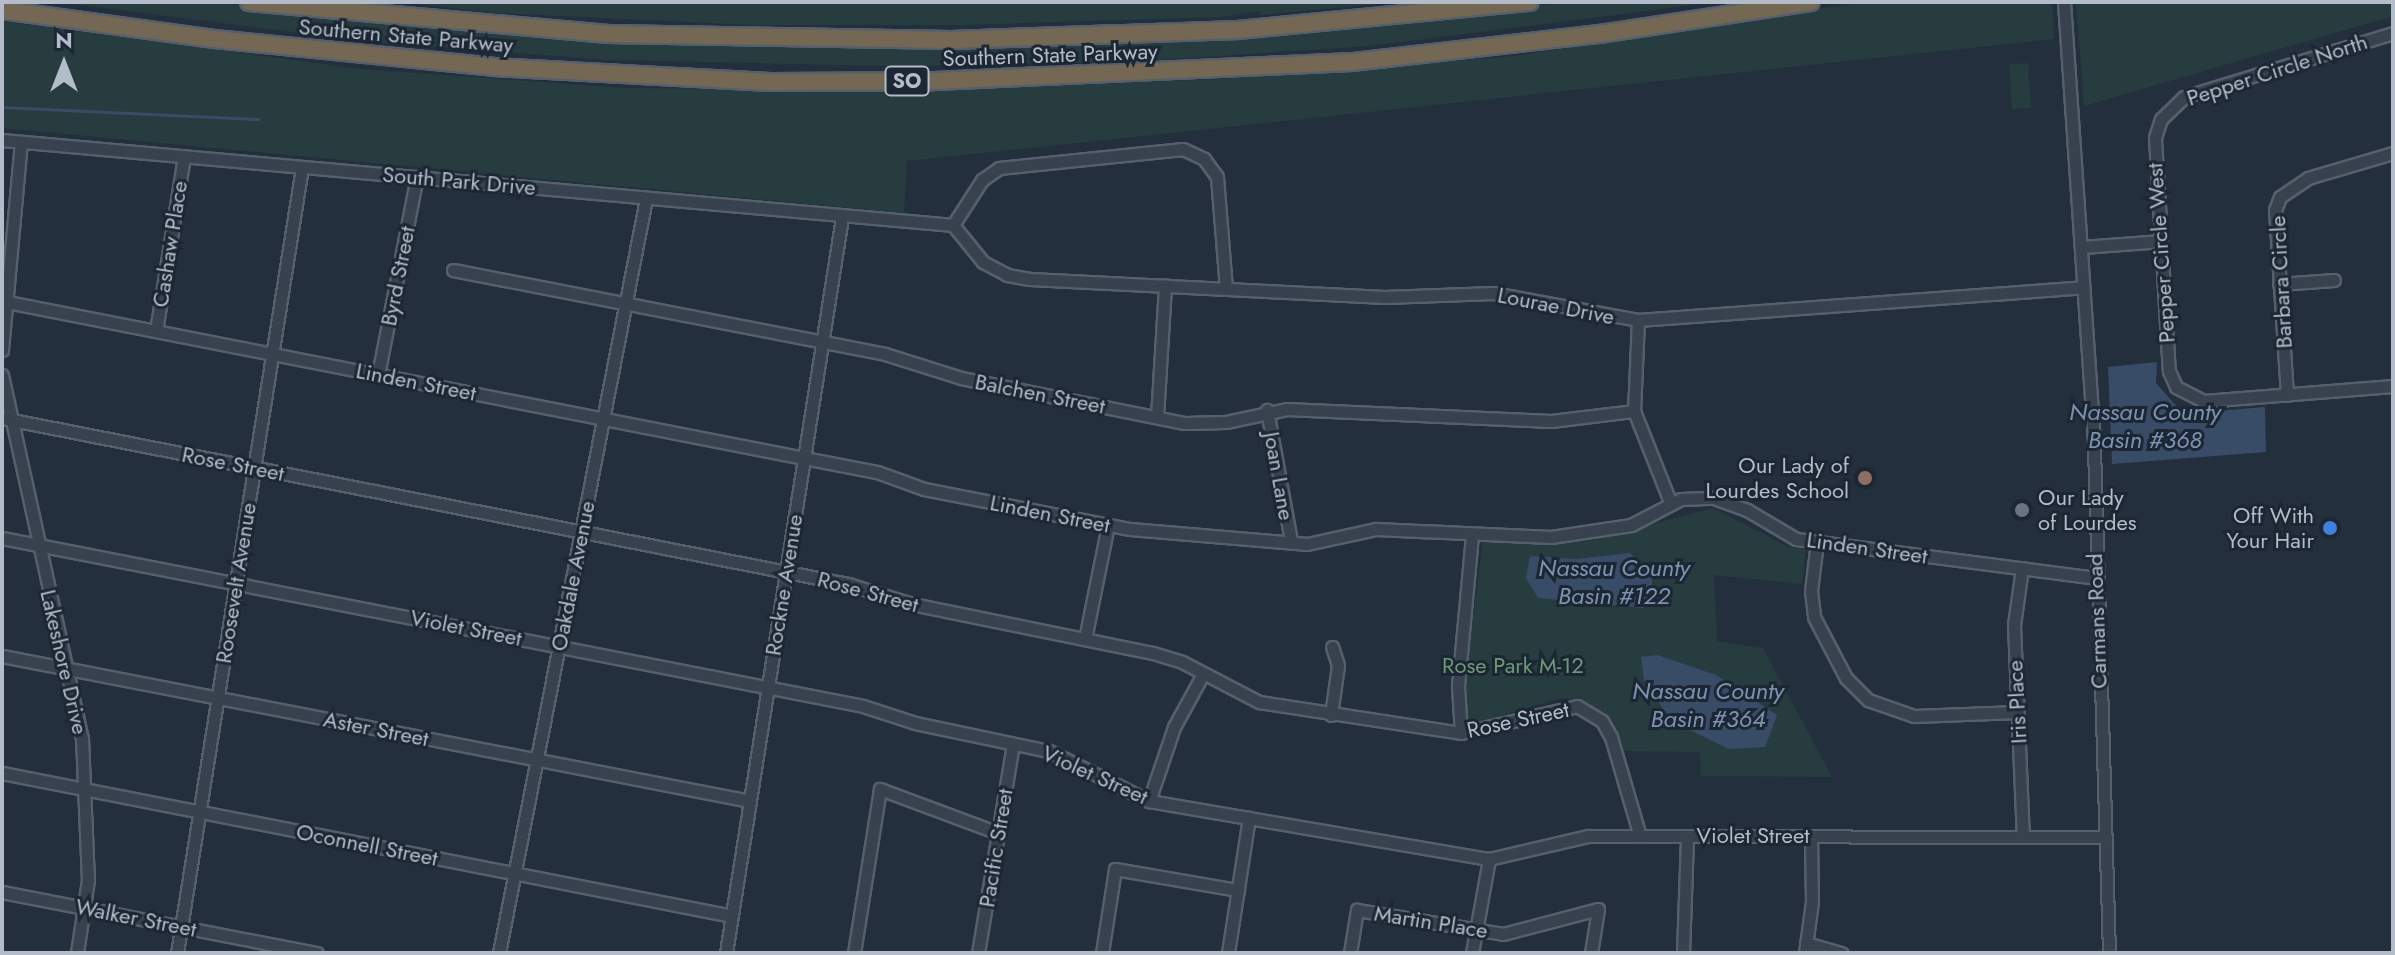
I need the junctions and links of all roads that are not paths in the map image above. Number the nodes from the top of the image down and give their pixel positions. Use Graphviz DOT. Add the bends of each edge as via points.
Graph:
graph roads {
  1 [pos="249,2"];
  2 [pos="343,2"];
  3 [pos="1530,2"];
  4 [pos="1811,2"];
  5 [pos="2064,2"];
  6 [pos="2,10"];
  7 [pos="435,22"];
  8 [pos="2393,33"];
  9 [pos="2165,113"];
  10 [pos="2,140"];
  11 [pos="21,142"];
  12 [pos="2393,153"];
  13 [pos="184,156"];
  14 [pos="302,167"];
  15 [pos="417,177"];
  16 [pos="646,199"];
  17 [pos="842,217"];
  18 [pos="953,225"];
  19 [pos="2160,241"];
  20 [pos="2081,247"];
  21 [pos="453,270"];
  22 [pos="2334,280"];
  23 [pos="2279,284"];
  24 [pos="1165,285"];
  25 [pos="2083,287"];
  26 [pos="1226,288"];
  27 [pos="4,302"];
  28 [pos="626,305"];
  29 [pos="1638,320"];
  30 [pos="156,331"];
  31 [pos="822,343"];
  32 [pos="2,350"];
  33 [pos="272,354"];
  34 [pos="2,375"];
  35 [pos="378,375"];
  36 [pos="2393,386"];
  37 [pos="2287,395"];
  38 [pos="1267,410"];
  39 [pos="1634,411"];
  40 [pos="1157,417"];
  41 [pos="6,419"];
  42 [pos="604,419"];
  43 [pos="804,458"];
  44 [pos="254,468"];
  45 [pos="1671,504"];
  46 [pos="1108,525"];
  47 [pos="582,532"];
  48 [pos="1472,534"];
  49 [pos="2,538"];
  50 [pos="1291,541"];
  51 [pos="1817,542"];
  52 [pos="37,545"];
  53 [pos="2022,568"];
  54 [pos="786,572"];
  55 [pos="2095,578"];
  56 [pos="236,583"];
  57 [pos="1085,639"];
  58 [pos="559,646"];
  59 [pos="1332,647"];
  60 [pos="2,656"];
  61 [pos="65,669"];
  62 [pos="1203,674"];
  63 [pos="768,687"];
  64 [pos="218,698"];
  65 [pos="2017,712"];
  66 [pos="1331,715"];
  67 [pos="1461,733"];
  68 [pos="1013,744"];
  69 [pos="537,760"];
  70 [pos="2,773"];
  71 [pos="84,789"];
  72 [pos="750,801"];
  73 [pos="1149,801"];
  74 [pos="199,812"];
  75 [pos="1249,818"];
  76 [pos="998,833"];
  77 [pos="1640,836"];
  78 [pos="1687,836"];
  79 [pos="1811,836"];
  80 [pos="2023,836"];
  81 [pos="2106,837"];
  82 [pos="1489,859"];
  83 [pos="515,873"];
  84 [pos="1238,890"];
  85 [pos="2,892"];
  86 [pos="83,908"];
  87 [pos="732,916"];
  88 [pos="181,927"];
  89 [pos="1476,929"];
  90 [pos="1805,948"];
  91 [pos="77,953"];
  92 [pos="177,953"];
  93 [pos="317,953"];
  94 [pos="499,953"];
  95 [pos="726,953"];
  96 [pos="854,953"];
  97 [pos="978,953"];
  98 [pos="1102,953"];
  99 [pos="1228,953"];
  100 [pos="1350,953"];
  101 [pos="1472,953"];
  102 [pos="1591,953"];
  103 [pos="1683,953"];
  104 [pos="1842,953"];
  105 [pos="2109,953"];
  1 -- 7 [label="highway, Southern State Parkway / SO"];
  2 -- 7 [label="highway"];
  3 -- 7 [label="highway, Southern State Parkway / SO" via="1238,30 951,40 703,38"];
  4 -- 6 [label="highway, Southern State Parkway / SO" via="1600,34 1353,62 934,81 770,82 477,66 134,30"];
  5 -- 20 [label="street, Carmans Road"];
  8 -- 9 [label="street, Pepper Circle North" via="2209,87 2184,97"];
  9 -- 19 [label="street, Pepper Circle West" via="2155,138"];
  10 -- 11 [label="street, South Park Drive"];
  11 -- 13 [label="street, South Park Drive"];
  11 -- 27 [label="street"];
  12 -- 23 [label="street, Barbara Circle" via="2308,178 2285,191 2275,210"];
  13 -- 14 [label="street, South Park Drive"];
  13 -- 30 [label="street, Cashaw Place"];
  14 -- 15 [label="street, South Park Drive"];
  14 -- 33 [label="street, Roosevelt Avenue"];
  15 -- 16 [label="street, South Park Drive"];
  15 -- 35 [label="street, Byrd Street"];
  16 -- 17 [label="street, South Park Drive"];
  16 -- 28 [label="street, Oakdale Avenue"];
  17 -- 18 [label="street, South Park Drive"];
  17 -- 31 [label="street, Rockne Avenue"];
  18 -- 24 [label="street, Lourae Drive" via="983,262 1007,275"];
  18 -- 26 [label="street" via="982,180 999,168 1183,149 1204,159 1217,177"];
  19 -- 20 [label="street"];
  19 -- 37 [label="street, Pepper Circle West" via="2169,371 2181,392 2203,401"];
  20 -- 25 [label="street, Carmans Road"];
  21 -- 28 [label="street, Balchen Street"];
  22 -- 23 [label="street"];
  23 -- 37 [label="street, Barbara Circle"];
  24 -- 26 [label="street, Lourae Drive"];
  24 -- 40 [label="street"];
  25 -- 29 [label="street, Lourae Drive"];
  25 -- 55 [label="street, Carmans Road" via="2094,447"];
  26 -- 29 [label="street, Lourae Drive" via="1385,297 1493,293"];
  27 -- 30 [label="street, Linden Street"];
  27 -- 32 [label="street"];
  28 -- 31 [label="street, Balchen Street"];
  28 -- 42 [label="street, Oakdale Avenue"];
  29 -- 39 [label="street"];
  30 -- 33 [label="street, Linden Street"];
  31 -- 40 [label="street, Balchen Street" via="885,354 961,378"];
  31 -- 43 [label="street, Rockne Avenue"];
  33 -- 35 [label="street, Linden Street"];
  33 -- 44 [label="street, Roosevelt Avenue"];
  34 -- 41 [label="street, Lakeshore Drive"];
  35 -- 42 [label="street, Linden Street"];
  36 -- 37 [label="street"];
  38 -- 39 [label="street, Balchen Street" via="1551,421"];
  38 -- 40 [label="street, Balchen Street" via="1211,424"];
  38 -- 50 [label="street, Joan Lane"];
  39 -- 45 [label="street"];
  41 -- 44 [label="street, Rose Street"];
  41 -- 52 [label="street, Lakeshore Drive"];
  42 -- 43 [label="street, Linden Street"];
  42 -- 47 [label="street, Oakdale Avenue"];
  43 -- 46 [label="street, Linden Street" via="877,472 924,489"];
  43 -- 54 [label="street, Rockne Avenue"];
  44 -- 47 [label="street, Rose Street"];
  44 -- 56 [label="street, Roosevelt Avenue"];
  45 -- 48 [label="street, Linden Street" via="1613,530 1551,537"];
  45 -- 51 [label="street, Linden Street" via="1714,498 1747,510 1784,536"];
  46 -- 50 [label="street, Linden Street"];
  46 -- 57 [label="street"];
  47 -- 54 [label="street, Rose Street"];
  47 -- 58 [label="street, Oakdale Avenue"];
  48 -- 50 [label="street, Linden Street" via="1376,529 1326,542"];
  48 -- 67 [label="street" via="1458,686"];
  49 -- 52 [label="street, Violet Street"];
  51 -- 53 [label="street, Linden Street"];
  51 -- 65 [label="street" via="1811,591 1814,617 1846,678 1868,700 1914,716"];
  52 -- 56 [label="street, Violet Street"];
  52 -- 61 [label="street, Lakeshore Drive"];
  53 -- 55 [label="street, Linden Street"];
  53 -- 65 [label="street, Iris Place" via="2014,625"];
  54 -- 57 [label="street, Rose Street"];
  54 -- 63 [label="street, Rockne Avenue"];
  55 -- 81 [label="street, Carmans Road"];
  56 -- 58 [label="street, Violet Street"];
  56 -- 64 [label="street, Roosevelt Avenue"];
  57 -- 62 [label="street, Rose Street" via="1167,657"];
  58 -- 63 [label="street, Violet Street"];
  58 -- 69 [label="street, Oakdale Avenue"];
  59 -- 66 [label="street" via="1338,665"];
  60 -- 61 [label="street, Aster Street"];
  61 -- 64 [label="street, Aster Street"];
  61 -- 71 [label="street, Lakeshore Drive" via="82,738"];
  62 -- 66 [label="street, Rose Street" via="1259,702"];
  62 -- 73 [label="street" via="1174,727"];
  63 -- 68 [label="street, Violet Street"];
  63 -- 72 [label="street, Rockne Avenue"];
  64 -- 69 [label="street, Aster Street"];
  64 -- 74 [label="street, Roosevelt Avenue"];
  65 -- 80 [label="street, Iris Place"];
  66 -- 67 [label="street, Rose Street"];
  67 -- 77 [label="street, Rose Street" via="1562,705 1590,711 1611,737"];
  68 -- 73 [label="street, Violet Street" via="1049,751"];
  68 -- 76 [label="street, Pacific Street"];
  69 -- 72 [label="street, Aster Street"];
  69 -- 83 [label="street, Oakdale Avenue"];
  70 -- 71 [label="street, Oconnell Street"];
  71 -- 74 [label="street, Oconnell Street"];
  71 -- 86 [label="street, Lakeshore Drive" via="88,880"];
  72 -- 87 [label="street, Rockne Avenue"];
  73 -- 75 [label="street, Violet Street"];
  74 -- 83 [label="street, Oconnell Street"];
  74 -- 88 [label="street, Roosevelt Avenue"];
  75 -- 82 [label="street, Violet Street"];
  75 -- 84 [label="street"];
  76 -- 96 [label="street" via="880,789"];
  76 -- 97 [label="street, Pacific Street"];
  77 -- 78 [label="street, Violet Street"];
  77 -- 82 [label="street, Violet Street" via="1588,836"];
  78 -- 79 [label="street, Violet Street"];
  78 -- 103 [label="street"];
  79 -- 80 [label="street, Violet Street"];
  79 -- 90 [label="street"];
  80 -- 81 [label="street, Violet Street"];
  81 -- 105 [label="street, Carmans Road"];
  82 -- 89 [label="street"];
  83 -- 87 [label="street, Oconnell Street"];
  83 -- 94 [label="street, Oakdale Avenue"];
  84 -- 98 [label="street" via="1115,869"];
  84 -- 99 [label="street"];
  85 -- 86 [label="street, Walker Street"];
  86 -- 88 [label="street, Walker Street"];
  86 -- 91 [label="street, Lakeshore Drive"];
  87 -- 95 [label="street, Rockne Avenue"];
  88 -- 92 [label="street, Roosevelt Avenue"];
  88 -- 93 [label="street, Walker Street"];
  89 -- 100 [label="street, Martin Place" via="1357,910"];
  89 -- 101 [label="street"];
  89 -- 102 [label="street, Martin Place" via="1503,934 1598,909"];
  90 -- 104 [label="street"];
}
